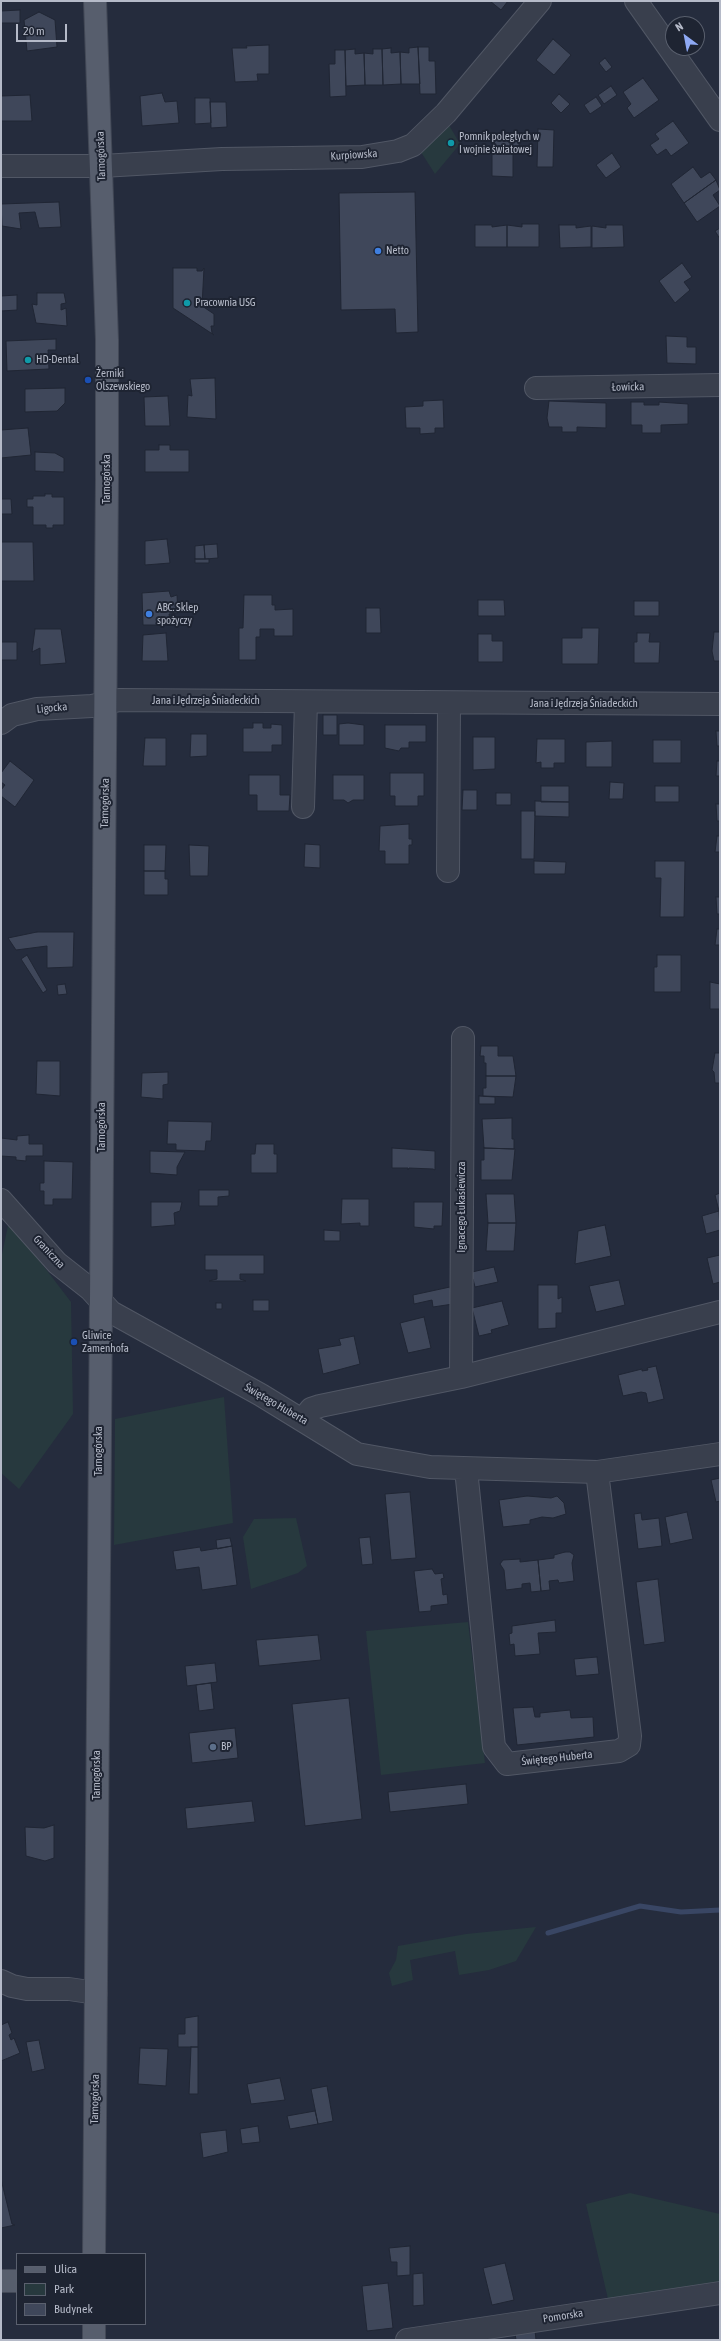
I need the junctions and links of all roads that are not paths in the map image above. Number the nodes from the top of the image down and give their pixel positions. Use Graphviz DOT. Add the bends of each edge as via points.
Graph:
graph roads {
  1 [pos="95,1"];
  2 [pos="540,1"];
  3 [pos="636,1"];
  4 [pos="720,120"];
  5 [pos="1,166"];
  6 [pos="102,166"];
  7 [pos="720,385"];
  8 [pos="536,388"];
  9 [pos="306,702"];
  10 [pos="106,703"];
  11 [pos="449,703"];
  12 [pos="720,704"];
  13 [pos="1,723"];
  14 [pos="303,807"];
  15 [pos="448,871"];
  16 [pos="463,1038"];
  17 [pos="1,1200"];
  18 [pos="100,1301"];
  19 [pos="720,1312"];
  20 [pos="461,1377"];
  21 [pos="302,1419"];
  22 [pos="720,1454"];
  23 [pos="466,1469"];
  24 [pos="597,1472"];
  25 [pos="1,1981"];
  26 [pos="96,1993"];
  27 [pos="94,2253"];
  28 [pos="16,2281"];
  29 [pos="1,2282"];
  30 [pos="720,2293"];
  31 [pos="94,2325"];
  32 [pos="94,2340"];
  33 [pos="407,2340"];
  1 -- 6 [label="main road, Tarnogórska"];
  2 -- 6 [label="street, Kurpiowska" via="446,113 413,145 398,151 362,157 222,159"];
  3 -- 4 [label="street"];
  5 -- 6 [label="street, Kurpiowska"];
  6 -- 10 [label="main road, Tarnogórska" via="106,340"];
  7 -- 8 [label="street, Łowicka"];
  9 -- 10 [label="street, Jana i Jędrzeja Śniadeckich" via="119,700"];
  9 -- 11 [label="street, Jana i Jędrzeja Śniadeckich"];
  9 -- 14 [label="street"];
  10 -- 13 [label="street, Ligocka" via="37,709 12,715"];
  10 -- 18 [label="main road, Tarnogórska"];
  11 -- 12 [label="street, Jana i Jędrzeja Śniadeckich"];
  11 -- 15 [label="street"];
  16 -- 20 [label="street, Ignacego Łukasiewicza"];
  17 -- 18 [label="street, Graniczna" via="57,1263"];
  18 -- 21 [label="street, Świętego Huberta" via="111,1312 132,1325"];
  18 -- 26 [label="main road, Tarnogórska"];
  19 -- 20 [label="street"];
  20 -- 21 [label="street" via="320,1406 311,1409"];
  21 -- 23 [label="street, Świętego Huberta" via="357,1454 430,1467"];
  22 -- 24 [label="street, Świętego Huberta"];
  23 -- 24 [label="street, Świętego Huberta"];
  23 -- 24 [label="street, Świętego Huberta" via="494,1747 507,1764 619,1751 629,1746 630,1736"];
  25 -- 26 [label="street" via="27,1989 69,1989"];
  26 -- 27 [label="main road, Tarnogórska"];
  28 -- 29 [label="main road"];
  30 -- 33 [label="street, Pomorska"];
  31 -- 32 [label="main road"];
}
